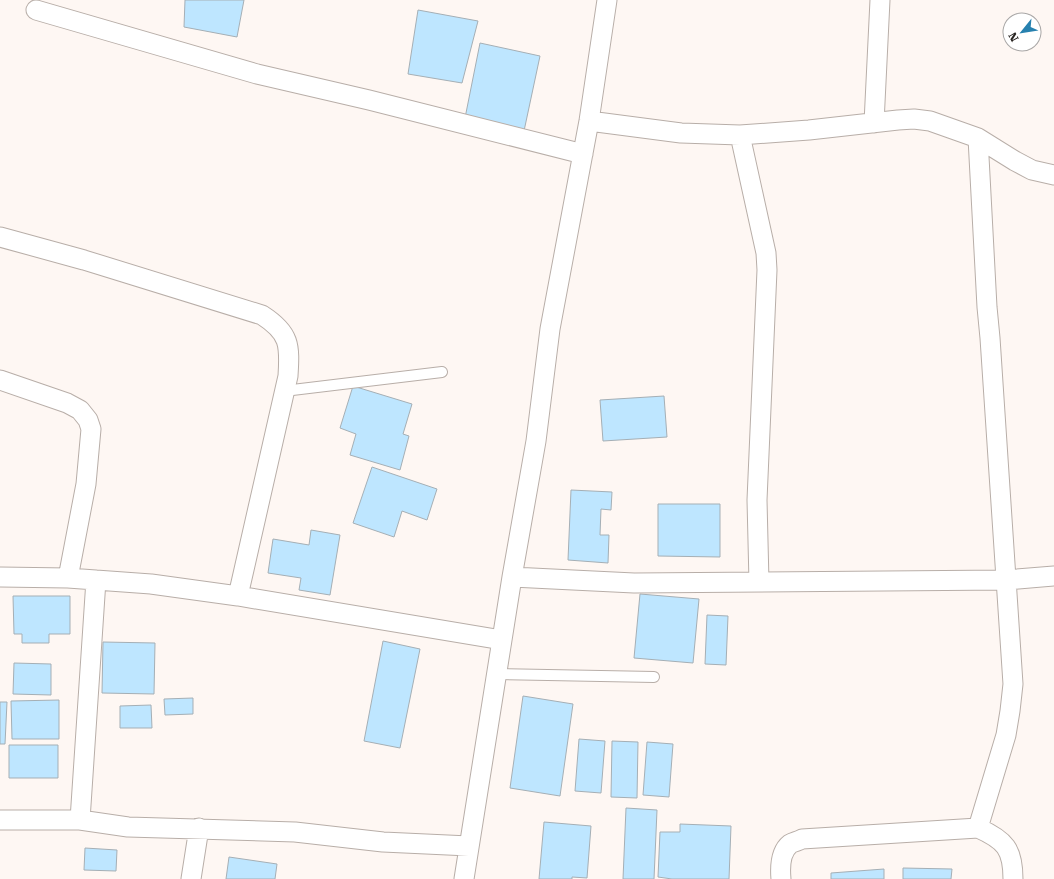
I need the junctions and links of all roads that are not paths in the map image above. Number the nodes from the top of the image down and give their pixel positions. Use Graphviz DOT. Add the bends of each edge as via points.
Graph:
graph roads {
  1 [pos="607,0"];
  2 [pos="880,0"];
  3 [pos="36,10"];
  4 [pos="588,121"];
  5 [pos="874,123"];
  6 [pos="740,135"];
  7 [pos="978,138"];
  8 [pos="583,154"];
  9 [pos="1054,175"];
  10 [pos="0,237"];
  11 [pos="442,372"];
  12 [pos="0,380"];
  13 [pos="284,390"];
  14 [pos="1054,576"];
  15 [pos="512,577"];
  16 [pos="0,578"];
  17 [pos="68,578"];
  18 [pos="96,580"];
  19 [pos="1005,580"];
  20 [pos="759,582"];
  21 [pos="238,596"];
  22 [pos="502,640"];
  23 [pos="498,674"];
  24 [pos="654,677"];
  25 [pos="0,820"];
  26 [pos="80,820"];
  27 [pos="199,828"];
  28 [pos="978,828"];
  29 [pos="469,846"];
  30 [pos="192,879"];
  31 [pos="464,879"];
  32 [pos="781,879"];
  33 [pos="1013,879"];
  1 -- 4 [label="street"];
  2 -- 5 [label="street"];
  3 -- 8 [label="street" via="257,74"];
  4 -- 6 [label="street" via="681,133"];
  4 -- 8 [label="street"];
  5 -- 6 [label="street"];
  5 -- 7 [label="street" via="898,120 930,121"];
  6 -- 20 [label="street" via="766,253 767,270 757,500"];
  7 -- 9 [label="street" via="1032,170"];
  7 -- 19 [label="street" via="986,307"];
  8 -- 15 [label="street" via="550,329 536,441"];
  10 -- 13 [label="street" via="262,315 275,323 287,344 288,376"];
  11 -- 13 [label="lane"];
  12 -- 17 [label="street" via="67,403 80,410 88,420 91,444 86,484"];
  13 -- 21 [label="street"];
  14 -- 19 [label="street"];
  15 -- 20 [label="street" via="634,583"];
  15 -- 22 [label="street"];
  16 -- 17 [label="street"];
  17 -- 18 [label="street"];
  18 -- 21 [label="street" via="151,584"];
  18 -- 26 [label="street"];
  19 -- 20 [label="street"];
  19 -- 28 [label="street" via="1012,684 1010,711 1006,735"];
  21 -- 22 [label="street"];
  22 -- 23 [label="street"];
  23 -- 24 [label="lane"];
  23 -- 29 [label="street"];
  25 -- 26 [label="street"];
  26 -- 27 [label="street" via="128,827"];
  27 -- 29 [label="street" via="295,832 383,842"];
  27 -- 30 [label="street"];
  28 -- 32 [label="street" via="802,839 790,844 783,853"];
  28 -- 33 [label="street" via="1003,842 1013,864"];
  29 -- 31 [label="street"];
}
